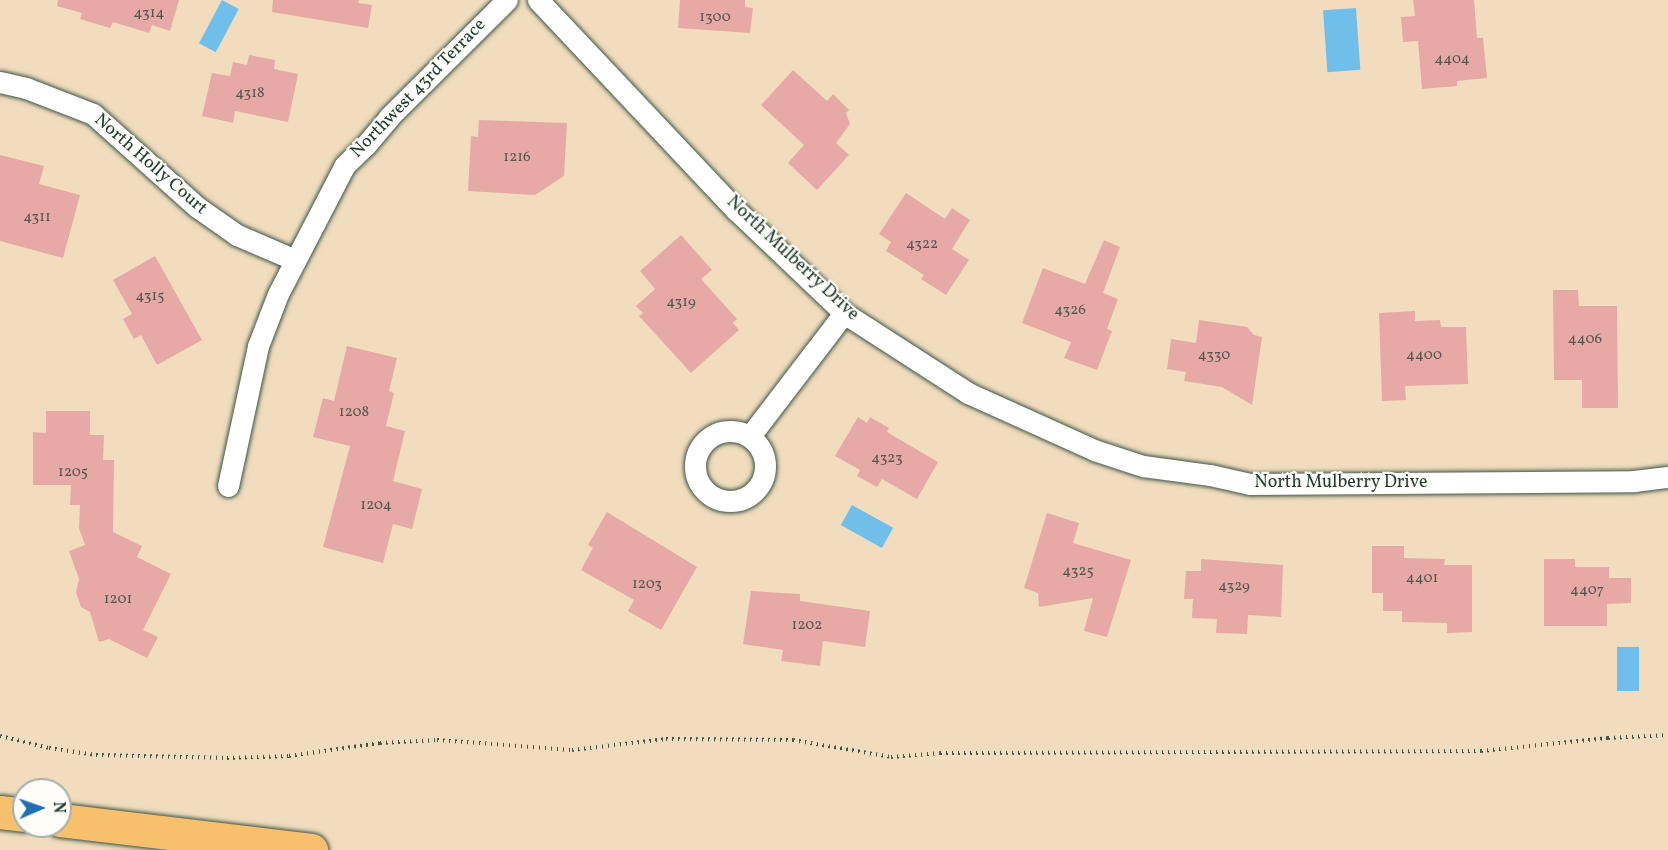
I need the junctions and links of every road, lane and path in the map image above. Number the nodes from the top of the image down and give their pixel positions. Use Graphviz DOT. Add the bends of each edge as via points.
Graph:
graph roads {
  1 [pos="507,0"];
  2 [pos="538,0"];
  3 [pos="0,82"];
  4 [pos="295,260"];
  5 [pos="844,313"];
  6 [pos="750,436"];
  7 [pos="1668,477"];
  8 [pos="228,486"];
  9 [pos="1668,735"];
  10 [pos="0,736"];
  11 [pos="72,821"];
  12 [pos="311,850"];
  1 -- 4 [label="street, Northwest 43rd Terrace" via="345,165"];
  2 -- 5 [label="street, North Mulberry Drive" via="736,210"];
  3 -- 4 [label="street, North Holly Court" via="93,114 197,207 237,235"];
  4 -- 8 [label="street, Northwest 43rd Terrace" via="258,346"];
  5 -- 6 [label="street"];
  5 -- 7 [label="street, North Mulberry Drive" via="968,393 1094,450 1143,466 1250,484 1634,481"];
  9 -- 10 [label="path" via="1481,751 940,753 891,757 793,740 666,739 572,750 437,740 380,743 289,756 227,758 96,755"];
  11 -- 12 [label="highway"];
}
